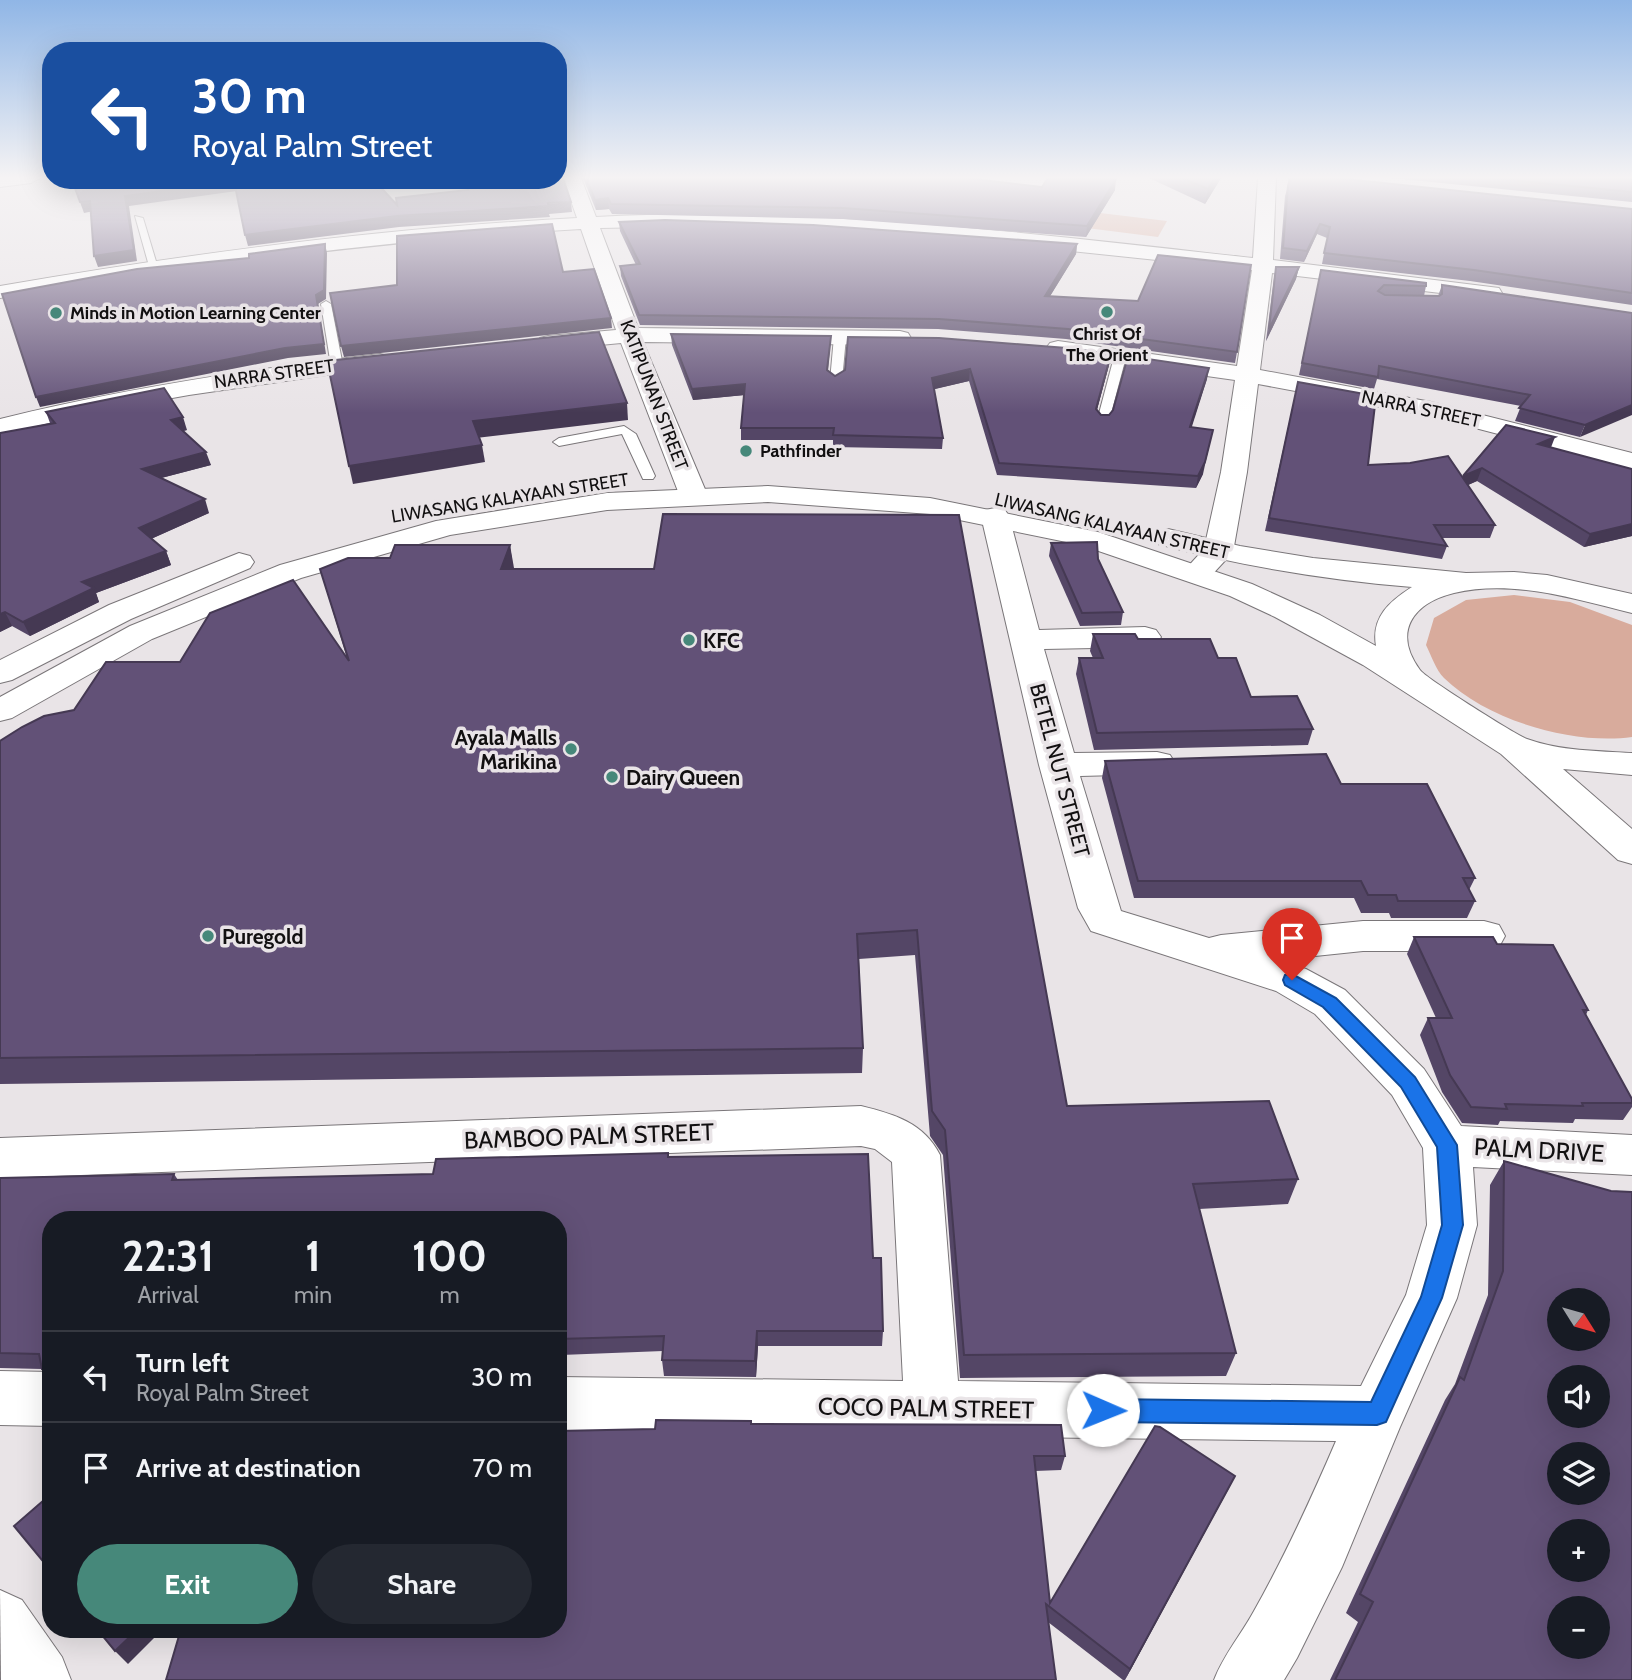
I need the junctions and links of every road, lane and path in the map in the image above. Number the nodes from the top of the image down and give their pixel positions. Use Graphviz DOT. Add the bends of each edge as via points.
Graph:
graph roads {
  1 [pos="152,256"];
  2 [pos="219,256"];
  3 [pos="602,256"];
  4 [pos="1186,256"];
  5 [pos="1263,256"];
  6 [pos="1263,265"];
  7 [pos="155,266"];
  8 [pos="0,292"];
  9 [pos="1517,296"];
  10 [pos="326,304"];
  11 [pos="629,335"];
  12 [pos="840,337"];
  13 [pos="924,338"];
  14 [pos="519,346"];
  15 [pos="1041,347"];
  16 [pos="409,357"];
  17 [pos="1120,357"];
  18 [pos="337,366"];
  19 [pos="1248,375"];
  20 [pos="836,381"];
  21 [pos="1103,421"];
  22 [pos="0,427"];
  23 [pos="559,442"];
  24 [pos="1632,461"];
  25 [pos="648,477"];
  26 [pos="689,484"];
  27 [pos="995,516"];
  28 [pos="1208,562"];
  29 [pos="1460,581"];
  30 [pos="1632,583"];
  31 [pos="1600,593"];
  32 [pos="1632,604"];
  33 [pos="1146,637"];
  34 [pos="1024,640"];
  35 [pos="0,673"];
  36 [pos="1408,679"];
  37 [pos="0,711"];
  38 [pos="1511,746"];
  39 [pos="1192,762"];
  40 [pos="1632,764"];
  41 [pos="1057,765"];
  42 [pos="1632,851"];
  43 [pos="1484,936"];
  44 [pos="1205,951"];
  45 [pos="1447,1145"];
  46 [pos="1632,1155"];
  47 [pos="0,1158"];
  48 [pos="0,1398"];
  49 [pos="42,1399"];
  50 [pos="567,1404"];
  51 [pos="932,1408"];
  52 [pos="1377,1414"];
  53 [pos="0,1622"];
  54 [pos="39,1680"];
  55 [pos="1246,1680"];
  1 -- 7 [label="lane"];
  2 -- 7 [label="street"];
  3 -- 11 [label="street, KATIPUNAN STREET"];
  4 -- 6 [label="street"];
  5 -- 6 [label="street"];
  6 -- 9 [label="street"];
  6 -- 19 [label="street"];
  7 -- 8 [label="street"];
  10 -- 18 [label="lane"];
  11 -- 12 [label="street"];
  11 -- 14 [label="street"];
  11 -- 26 [label="street, KATIPUNAN STREET"];
  12 -- 13 [label="street"];
  12 -- 20 [label="lane"];
  15 -- 17 [label="street, NARRA STREET"];
  16 -- 18 [label="street, NARRA STREET"];
  17 -- 19 [label="street, NARRA STREET"];
  17 -- 21 [label="lane"];
  18 -- 22 [label="street, NARRA STREET" via="221,381 74,408"];
  19 -- 24 [label="street, NARRA STREET" via="1431,409"];
  19 -- 28 [label="street"];
  23 -- 25 [label="lane" via="624,430 630,434"];
  25 -- 26 [label="street, LIWASANG KALAYAAN STREET"];
  25 -- 35 [label="street, LIWASANG KALAYAAN STREET" via="443,506 295,544 177,586"];
  26 -- 27 [label="street, LIWASANG KALAYAAN STREET" via="842,495"];
  26 -- 28 [label="street, LIWASANG KALAYAAN STREET" via="804,476 953,491 1067,512"];
  26 -- 37 [label="street, LIWASANG KALAYAAN STREET" via="505,517 310,565 220,597 94,655"];
  27 -- 28 [label="street, LIWASANG KALAYAAN STREET"];
  27 -- 34 [label="street, BETEL NUT STREET"];
  28 -- 29 [label="street, LIWASANG KALAYAAN STREET"];
  28 -- 36 [label="street, LIWASANG KALAYAAN STREET"];
  29 -- 31 [label="street, LIWASANG KALAYAAN STREET" via="1549,584"];
  29 -- 36 [label="street" via="1413,597 1397,613 1390,633 1394,655"];
  30 -- 31 [label="street"];
  31 -- 32 [label="street, LIWASANG KALAYAAN STREET"];
  33 -- 34 [label="street"];
  34 -- 41 [label="street, BETEL NUT STREET"];
  36 -- 38 [label="street, LIWASANG KALAYAAN STREET"];
  38 -- 40 [label="street" via="1587,762"];
  38 -- 42 [label="street"];
  39 -- 41 [label="street"];
  41 -- 44 [label="street, BETEL NUT STREET" via="1098,908 1106,921"];
  43 -- 44 [label="street" via="1363,936"];
  44 -- 45 [label="street" via="1292,980 1329,1002 1408,1082"];
  45 -- 46 [label="street, PALM DRIVE"];
  45 -- 52 [label="street" via="1452,1225 1431,1298"];
  47 -- 51 [label="street, BAMBOO PALM STREET" via="861,1126 888,1133 905,1141 916,1155"];
  48 -- 49 [label="street"];
  50 -- 51 [label="street, COCO PALM STREET"];
  51 -- 52 [label="street, COCO PALM STREET"];
  52 -- 55 [label="street" via="1321,1546 1275,1636"];
  53 -- 54 [label="street"];
}
